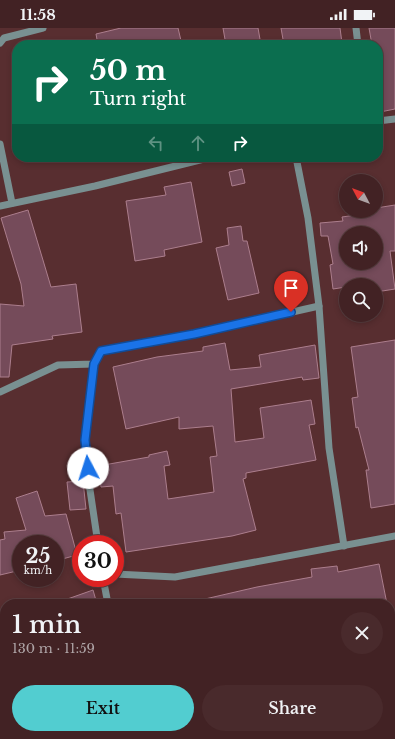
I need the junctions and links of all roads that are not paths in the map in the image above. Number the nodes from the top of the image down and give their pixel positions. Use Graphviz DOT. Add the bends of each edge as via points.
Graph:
graph roads {
  1 [pos="43,28"];
  2 [pos="356,28"];
  3 [pos="357,40"];
  4 [pos="0,43"];
  5 [pos="395,119"];
  6 [pos="383,120"];
  7 [pos="0,144"];
  8 [pos="192,162"];
  9 [pos="297,162"];
  10 [pos="12,203"];
  11 [pos="0,206"];
  12 [pos="319,306"];
  13 [pos="94,364"];
  14 [pos="0,392"];
  15 [pos="97,535"];
  16 [pos="395,536"];
  17 [pos="344,546"];
  18 [pos="124,574"];
  19 [pos="105,587"];
  20 [pos="107,599"];
  1 -- 4 [label="street" via="4,38"];
  2 -- 3 [label="street"];
  5 -- 6 [label="street"];
  7 -- 10 [label="street"];
  8 -- 10 [label="street"];
  9 -- 12 [label="street" via="308,218"];
  10 -- 11 [label="street"];
  12 -- 13 [label="street" via="194,334 101,351"];
  12 -- 17 [label="street" via="329,448"];
  13 -- 14 [label="street" via="58,365"];
  13 -- 15 [label="street" via="85,440"];
  16 -- 17 [label="street"];
  17 -- 18 [label="street" via="175,577"];
  19 -- 20 [label="street"];
}
